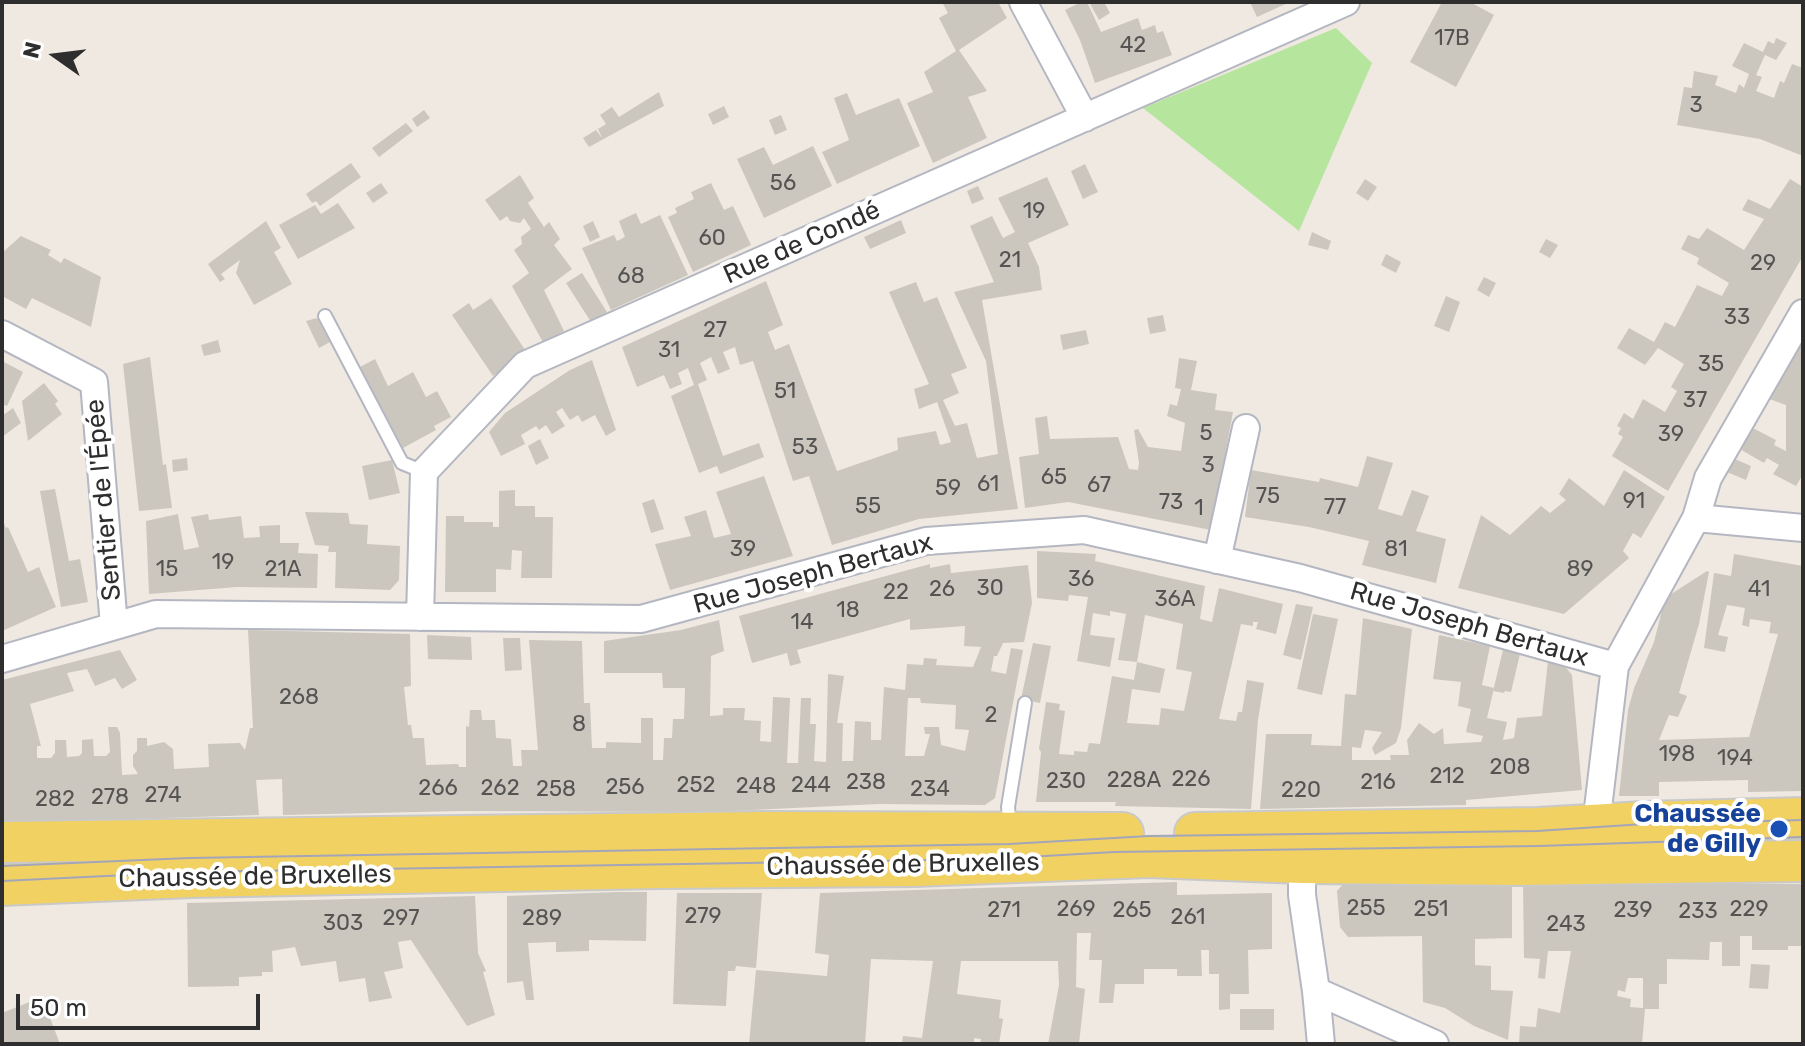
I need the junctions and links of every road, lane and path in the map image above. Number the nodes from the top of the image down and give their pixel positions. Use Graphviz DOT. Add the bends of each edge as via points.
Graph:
graph roads {
  1 [pos="1023,2"];
  2 [pos="1346,2"];
  3 [pos="1085,118"];
  4 [pos="1803,313"];
  5 [pos="325,316"];
  6 [pos="2,334"];
  7 [pos="1246,428"];
  8 [pos="424,472"];
  9 [pos="1696,518"];
  10 [pos="1803,528"];
  11 [pos="1217,560"];
  12 [pos="420,617"];
  13 [pos="114,626"];
  14 [pos="2,659"];
  15 [pos="1615,666"];
  16 [pos="1025,703"];
  17 [pos="1803,818"];
  18 [pos="1596,825"];
  19 [pos="1010,832"];
  20 [pos="2,842"];
  21 [pos="1803,861"];
  22 [pos="1302,863"];
  23 [pos="2,885"];
  24 [pos="1316,991"];
  25 [pos="1321,1044"];
  26 [pos="1435,1044"];
  1 -- 3 [label="street"];
  2 -- 3 [label="street, Rue de Condé"];
  3 -- 8 [label="street, Rue de Condé" via="525,365"];
  4 -- 9 [label="street, Rue Joseph Bertaux" via="1708,478"];
  5 -- 8 [label="lane" via="402,463"];
  6 -- 13 [label="street, Sentier de l'Épée" via="94,382"];
  7 -- 11 [label="street"];
  8 -- 12 [label="street"];
  9 -- 10 [label="street"];
  9 -- 15 [label="street, Rue Joseph Bertaux"];
  11 -- 12 [label="street, Rue Joseph Bertaux" via="1084,530 926,541 641,619"];
  11 -- 15 [label="street, Rue Joseph Bertaux"];
  12 -- 13 [label="street, Rue Joseph Bertaux" via="156,614"];
  13 -- 14 [label="street, Rue Joseph Bertaux"];
  15 -- 18 [label="street, Rue Joseph Bertaux"];
  16 -- 19 [label="lane" via="1008,807"];
  17 -- 18 [label="main road, Chaussée de Bruxelles"];
  18 -- 19 [label="main road, Chaussée de Bruxelles"];
  19 -- 20 [label="main road, Chaussée de Bruxelles"];
  21 -- 22 [label="main road, Chaussée de Bruxelles"];
  22 -- 23 [label="main road, Chaussée de Bruxelles" via="1149,857"];
  22 -- 24 [label="street"];
  24 -- 25 [label="street"];
  24 -- 26 [label="street"];
}
